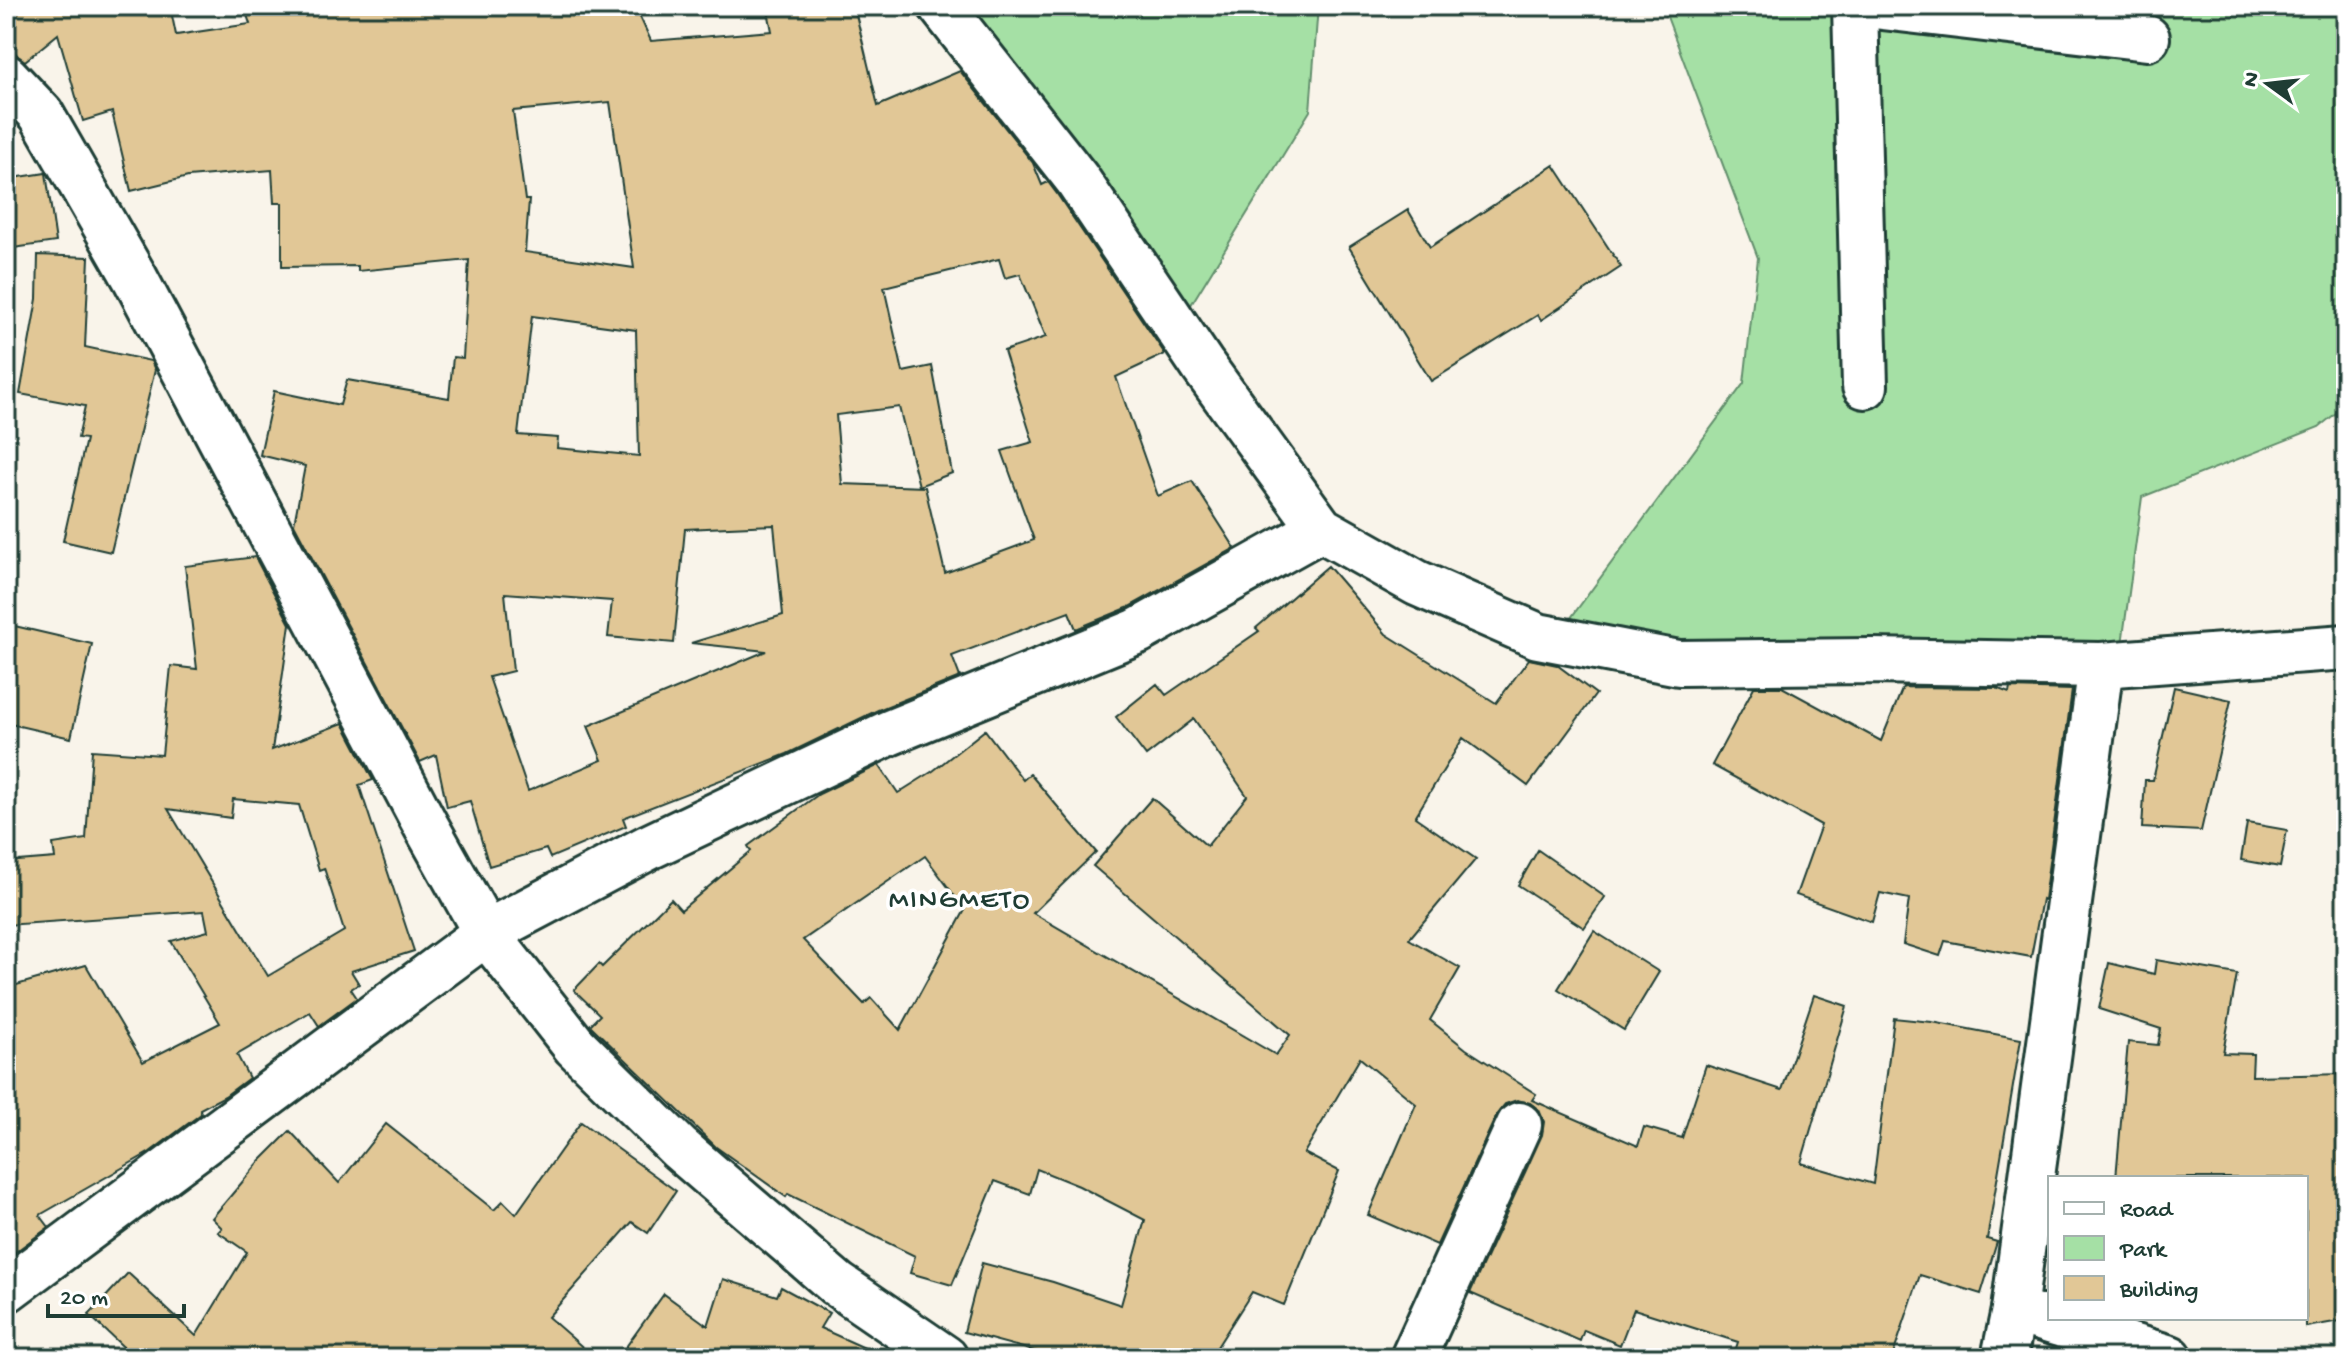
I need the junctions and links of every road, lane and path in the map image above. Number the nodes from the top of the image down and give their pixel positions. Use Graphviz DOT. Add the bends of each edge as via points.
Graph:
graph roads {
  1 [pos="941,6"];
  2 [pos="1855,6"];
  3 [pos="1874,6"];
  4 [pos="2147,38"];
  5 [pos="6,77"];
  6 [pos="1865,386"];
  7 [pos="1321,529"];
  8 [pos="2346,647"];
  9 [pos="2101,665"];
  10 [pos="486,933"];
  11 [pos="1519,1125"];
  12 [pos="6,1290"];
  13 [pos="2014,1310"];
  14 [pos="945,1358"];
  15 [pos="1413,1358"];
  16 [pos="2004,1358"];
  17 [pos="2170,1358"];
  1 -- 7 [label="street" via="1077,179"];
  2 -- 6 [label="street"];
  3 -- 4 [label="street"];
  5 -- 10 [label="street" via="41,114 135,278"];
  7 -- 9 [label="street" via="1417,583 1538,636 1679,663"];
  7 -- 10 [label="street" via="1138,631 889,733 649,847"];
  8 -- 9 [label="street"];
  9 -- 13 [label="street"];
  10 -- 12 [label="street"];
  10 -- 14 [label="street" via="575,1046 679,1148 837,1284"];
  11 -- 15 [label="street"];
  13 -- 16 [label="street"];
  13 -- 17 [label="street"];
}
